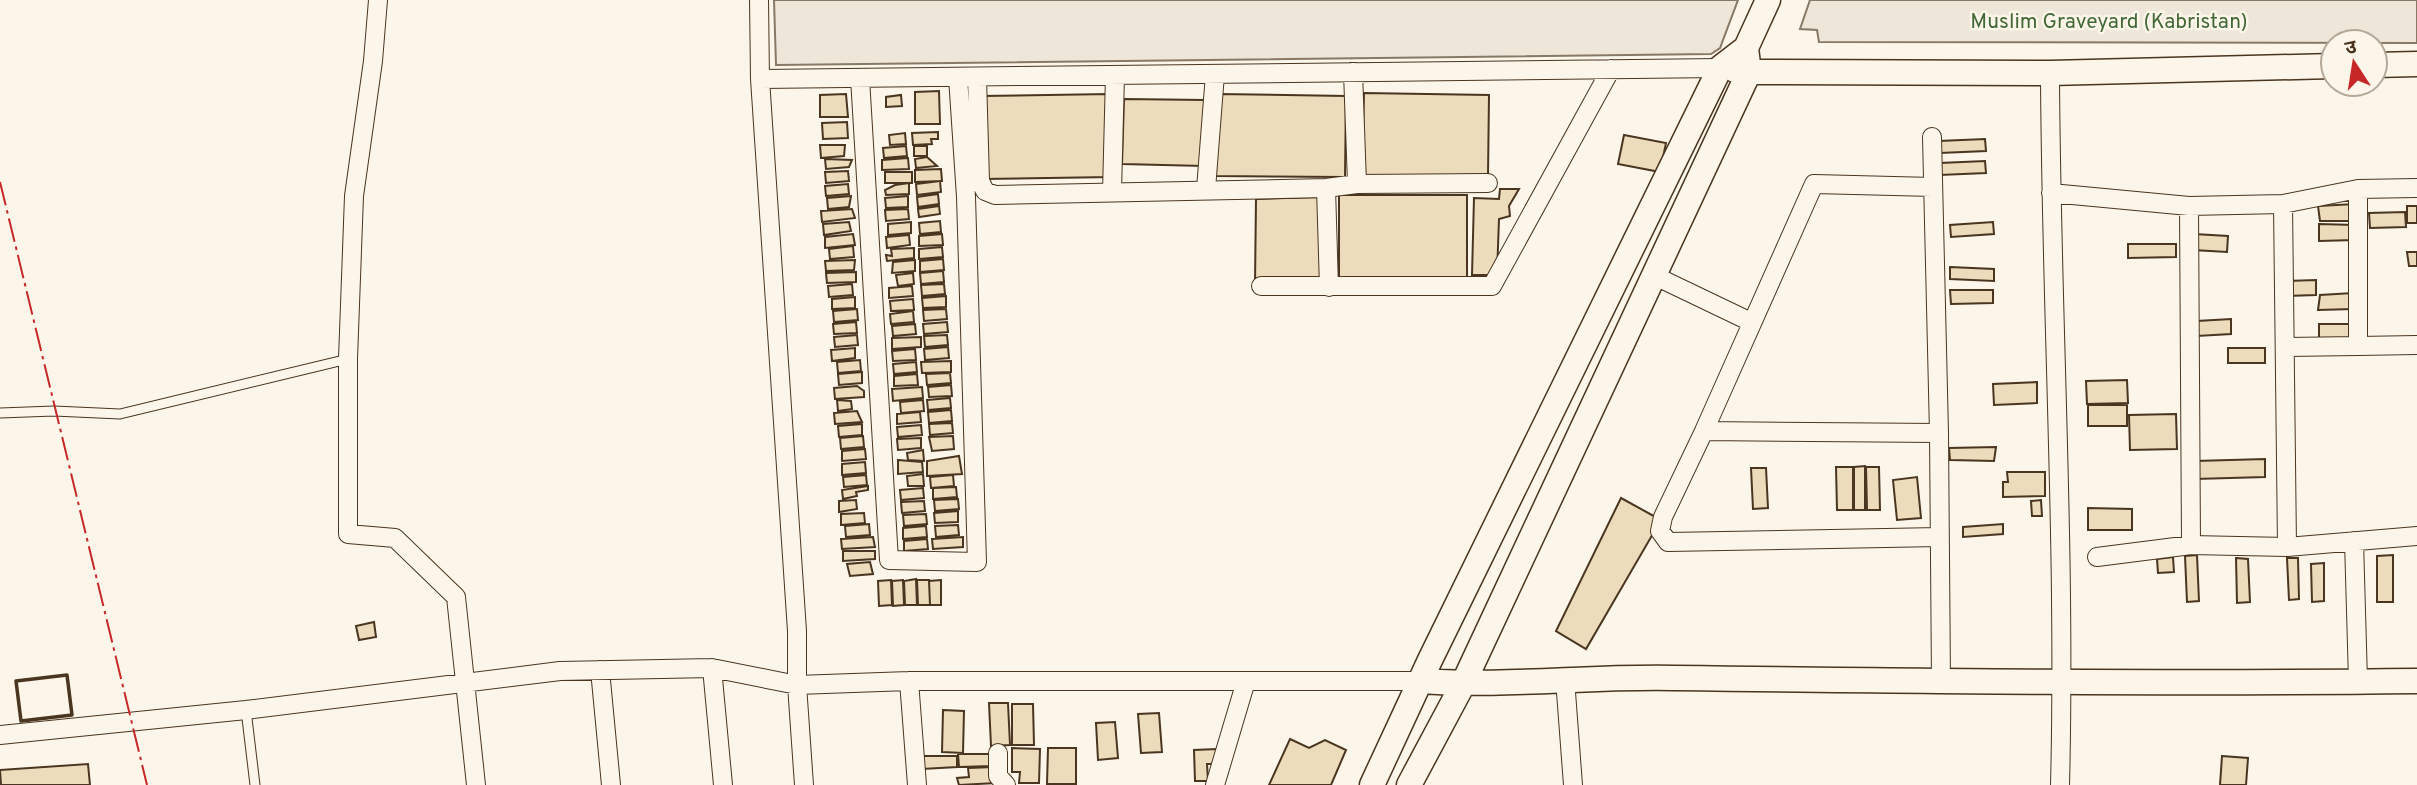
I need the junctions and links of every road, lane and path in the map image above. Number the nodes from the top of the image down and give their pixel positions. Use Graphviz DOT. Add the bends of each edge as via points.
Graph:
graph roads {
  1 [pos="378,0"];
  2 [pos="759,0"];
  3 [pos="1768,0"];
  4 [pos="1746,48"];
  5 [pos="2417,64"];
  6 [pos="2389,65"];
  7 [pos="2319,66"];
  8 [pos="1720,68"];
  9 [pos="1611,69"];
  10 [pos="1353,72"];
  11 [pos="1749,72"];
  12 [pos="2050,73"];
  13 [pos="1215,74"];
  14 [pos="1115,75"];
  15 [pos="958,77"];
  16 [pos="977,77"];
  17 [pos="860,78"];
  18 [pos="760,79"];
  19 [pos="1932,137"];
  20 [pos="1488,183"];
  21 [pos="1357,184"];
  22 [pos="1326,187"];
  23 [pos="1933,187"];
  24 [pos="2417,188"];
  25 [pos="1206,189"];
  26 [pos="2358,190"];
  27 [pos="1112,192"];
  28 [pos="2050,193"];
  29 [pos="2283,204"];
  30 [pos="2189,206"];
  31 [pos="1655,276"];
  32 [pos="1261,286"];
  33 [pos="1329,287"];
  34 [pos="1751,322"];
  35 [pos="2417,345"];
  36 [pos="2358,346"];
  37 [pos="2285,347"];
  38 [pos="348,359"];
  39 [pos="0,413"];
  40 [pos="1704,431"];
  41 [pos="1940,433"];
  42 [pos="2417,536"];
  43 [pos="1939,537"];
  44 [pos="2354,541"];
  45 [pos="2191,545"];
  46 [pos="2287,547"];
  47 [pos="2097,557"];
  48 [pos="712,668"];
  49 [pos="600,670"];
  50 [pos="1564,679"];
  51 [pos="2063,680"];
  52 [pos="909,681"];
  53 [pos="1246,681"];
  54 [pos="1420,681"];
  55 [pos="2358,681"];
  56 [pos="2417,681"];
  57 [pos="1941,682"];
  58 [pos="466,683"];
  59 [pos="1462,684"];
  60 [pos="797,685"];
  61 [pos="246,710"];
  62 [pos="0,735"];
  63 [pos="998,753"];
  64 [pos="255,785"];
  65 [pos="476,785"];
  66 [pos="611,785"];
  67 [pos="723,785"];
  68 [pos="804,785"];
  69 [pos="917,785"];
  70 [pos="1006,785"];
  71 [pos="1215,785"];
  72 [pos="1372,785"];
  73 [pos="1409,785"];
  74 [pos="1573,785"];
  75 [pos="2060,785"];
  1 -- 38 [label="street" via="354,197"];
  2 -- 18 [label="street"];
  3 -- 4 [label="street"];
  4 -- 8 [label="street"];
  4 -- 11 [label="street"];
  5 -- 6 [label="street"];
  7 -- 12 [label="street"];
  8 -- 9 [label="street"];
  8 -- 11 [label="street"];
  8 -- 54 [label="street"];
  9 -- 10 [label="street"];
  9 -- 33 [label="street" via="1492,286"];
  10 -- 13 [label="street"];
  10 -- 21 [label="street"];
  11 -- 12 [label="street"];
  11 -- 31 [label="street"];
  12 -- 28 [label="street"];
  13 -- 14 [label="street"];
  13 -- 25 [label="street"];
  14 -- 16 [label="street"];
  14 -- 27 [label="street"];
  15 -- 16 [label="street"];
  15 -- 17 [label="street"];
  15 -- 17 [label="street" via="977,562 889,560"];
  16 -- 27 [label="street" via="980,181 985,191 995,195"];
  17 -- 18 [label="street"];
  18 -- 60 [label="street"];
  19 -- 23 [label="street"];
  20 -- 21 [label="street"];
  21 -- 22 [label="street"];
  22 -- 25 [label="street"];
  22 -- 33 [label="street"];
  23 -- 34 [label="street" via="1814,184"];
  23 -- 41 [label="street"];
  24 -- 26 [label="street"];
  25 -- 27 [label="street"];
  26 -- 29 [label="street"];
  26 -- 36 [label="street"];
  28 -- 30 [label="street"];
  28 -- 51 [label="street"];
  29 -- 30 [label="street"];
  29 -- 37 [label="street"];
  30 -- 45 [label="street"];
  31 -- 34 [label="street"];
  31 -- 59 [label="street"];
  32 -- 33 [label="street"];
  34 -- 40 [label="street"];
  35 -- 36 [label="street"];
  36 -- 37 [label="street"];
  37 -- 46 [label="street"];
  38 -- 39 [label="lane" via="120,414"];
  38 -- 58 [label="street" via="348,534 396,538 456,597"];
  40 -- 41 [label="street"];
  40 -- 43 [label="street" via="1663,517 1660,531 1668,542"];
  41 -- 43 [label="street"];
  42 -- 44 [label="street"];
  43 -- 57 [label="street"];
  44 -- 46 [label="street"];
  44 -- 55 [label="street"];
  45 -- 46 [label="street"];
  45 -- 47 [label="street"];
  48 -- 49 [label="street"];
  48 -- 60 [label="street"];
  48 -- 67 [label="street"];
  49 -- 58 [label="street"];
  49 -- 66 [label="street"];
  50 -- 57 [label="street"];
  50 -- 59 [label="street"];
  50 -- 74 [label="street"];
  51 -- 55 [label="street"];
  51 -- 57 [label="street"];
  51 -- 75 [label="street"];
  52 -- 53 [label="street"];
  52 -- 60 [label="street"];
  52 -- 69 [label="street"];
  53 -- 54 [label="street"];
  53 -- 71 [label="street"];
  54 -- 59 [label="street"];
  54 -- 72 [label="street"];
  55 -- 56 [label="street"];
  58 -- 61 [label="street"];
  58 -- 65 [label="street"];
  59 -- 73 [label="street"];
  60 -- 68 [label="street"];
  61 -- 62 [label="street"];
  61 -- 64 [label="lane"];
  63 -- 70 [label="street" via="998,776"];
}
